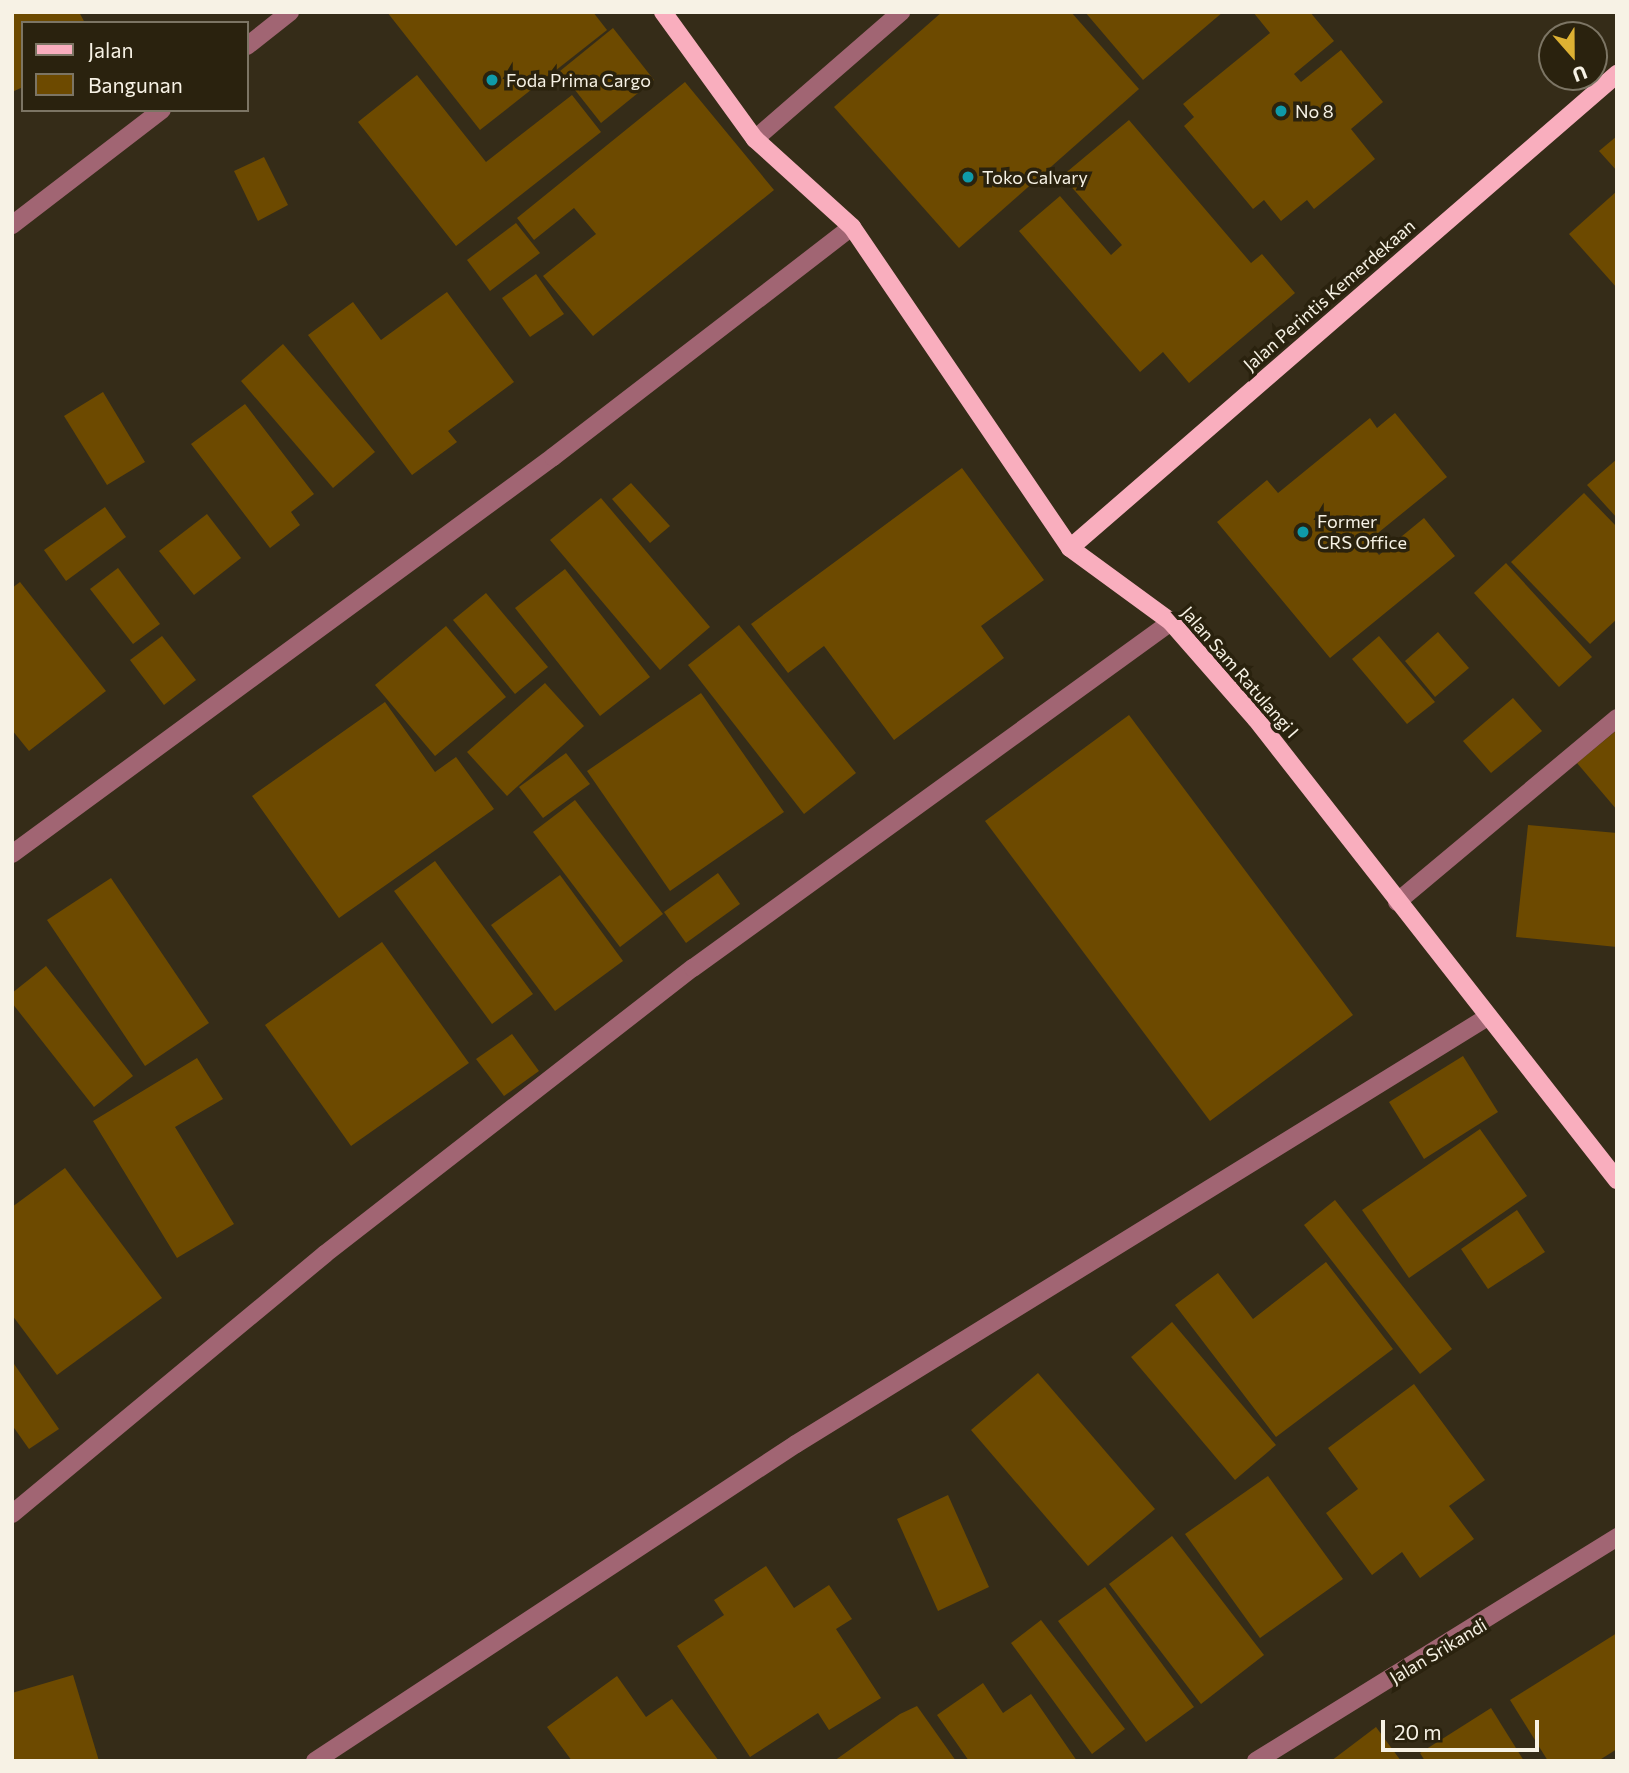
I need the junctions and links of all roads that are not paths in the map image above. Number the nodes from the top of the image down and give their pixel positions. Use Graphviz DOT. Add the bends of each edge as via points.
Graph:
graph roads {
  1 [pos="290,12"];
  2 [pos="663,12"];
  3 [pos="901,12"];
  4 [pos="248,45"];
  5 [pos="1617,74"];
  6 [pos="159,112"];
  7 [pos="755,139"];
  8 [pos="12,225"];
  9 [pos="852,228"];
  10 [pos="1070,548"];
  11 [pos="1171,622"];
  12 [pos="1617,718"];
  13 [pos="12,854"];
  14 [pos="1397,902"];
  15 [pos="1486,1018"];
  16 [pos="1617,1180"];
  17 [pos="12,1514"];
  18 [pos="1617,1537"];
  19 [pos="315,1761"];
  20 [pos="1256,1761"];
  1 -- 4 [label="street"];
  2 -- 7 [label="main road, Jalan Sam Ratulangi I"];
  3 -- 7 [label="street"];
  5 -- 10 [label="main road, Jalan Perintis Kemerdekaan"];
  6 -- 8 [label="street"];
  7 -- 9 [label="main road, Jalan Sam Ratulangi I"];
  9 -- 10 [label="main road, Jalan Sam Ratulangi I"];
  9 -- 13 [label="street" via="553,457"];
  10 -- 11 [label="main road, Jalan Sam Ratulangi I"];
  11 -- 14 [label="main road, Jalan Sam Ratulangi I" via="1256,719"];
  11 -- 17 [label="street" via="693,968 325,1254"];
  12 -- 14 [label="street"];
  14 -- 15 [label="main road, Jalan Sam Ratulangi I"];
  15 -- 16 [label="main road, Jalan Sam Ratulangi I"];
  15 -- 19 [label="street" via="796,1444"];
  18 -- 20 [label="street, Jalan Srikandi"];
}
